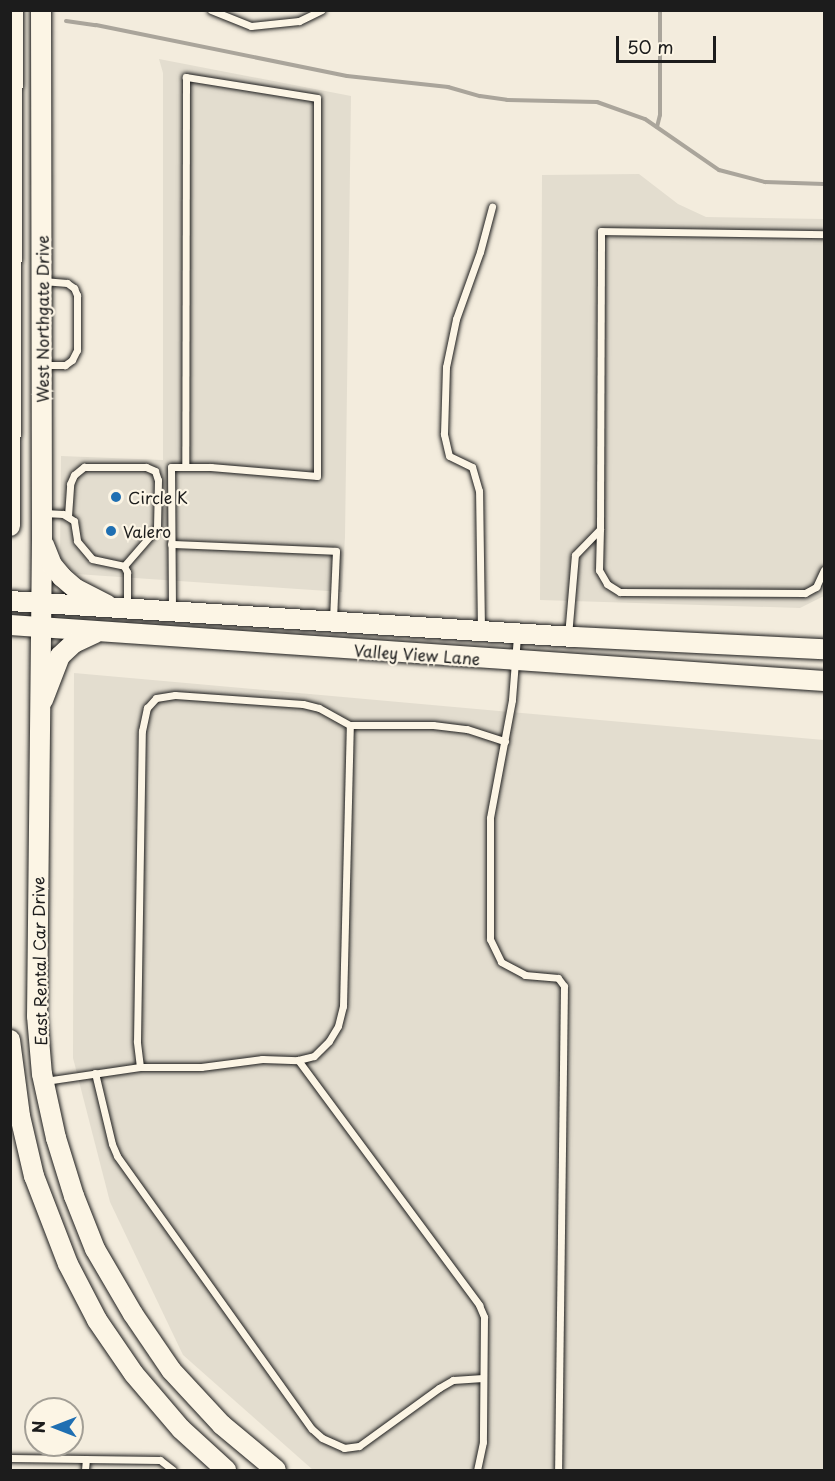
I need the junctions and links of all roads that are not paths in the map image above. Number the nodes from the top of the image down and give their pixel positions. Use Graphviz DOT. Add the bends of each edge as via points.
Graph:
graph roads {
  1 [pos="13,10"];
  2 [pos="41,10"];
  3 [pos="211,10"];
  4 [pos="322,10"];
  5 [pos="12,204"];
  6 [pos="42,204"];
  7 [pos="492,207"];
  8 [pos="825,234"];
  9 [pos="42,281"];
  10 [pos="42,365"];
  11 [pos="12,366"];
  12 [pos="185,467"];
  13 [pos="11,472"];
  14 [pos="11,497"];
  15 [pos="42,513"];
  16 [pos="68,516"];
  17 [pos="10,526"];
  18 [pos="600,529"];
  19 [pos="42,540"];
  20 [pos="171,544"];
  21 [pos="124,566"];
  22 [pos="825,570"];
  23 [pos="10,601"];
  24 [pos="40,604"];
  25 [pos="119,608"];
  26 [pos="172,612"];
  27 [pos="333,621"];
  28 [pos="10,625"];
  29 [pos="41,628"];
  30 [pos="482,630"];
  31 [pos="100,632"];
  32 [pos="518,632"];
  33 [pos="568,636"];
  34 [pos="825,649"];
  35 [pos="516,661"];
  36 [pos="825,681"];
  37 [pos="38,714"];
  38 [pos="350,724"];
  39 [pos="505,741"];
  40 [pos="10,1041"];
  41 [pos="298,1060"];
  42 [pos="140,1067"];
  43 [pos="94,1073"];
  44 [pos="44,1081"];
  45 [pos="15,1084"];
  46 [pos="483,1378"];
  47 [pos="10,1458"];
  48 [pos="86,1459"];
  49 [pos="86,1470"];
  50 [pos="173,1470"];
  51 [pos="226,1470"];
  52 [pos="276,1470"];
  53 [pos="477,1470"];
  54 [pos="558,1470"];
  1 -- 5 [label="main road, West Northgate Drive"];
  2 -- 6 [label="main road, West Northgate Drive"];
  3 -- 4 [label="lane" via="251,26 299,21"];
  5 -- 6 [label="main road"];
  5 -- 11 [label="main road, West Northgate Drive"];
  6 -- 9 [label="main road, West Northgate Drive"];
  7 -- 30 [label="lane" via="456,319 446,367 444,434 449,456 472,467 480,490"];
  8 -- 18 [label="lane" via="601,231"];
  9 -- 10 [label="main road, West Northgate Drive"];
  9 -- 10 [label="lane" via="67,283 74,288 77,350 65,365"];
  10 -- 15 [label="main road, West Northgate Drive"];
  11 -- 13 [label="main road, West Northgate Drive"];
  12 -- 12 [label="lane" via="316,476 317,98 186,77"];
  12 -- 20 [label="lane" via="171,467"];
  13 -- 14 [label="main road, West Northgate Drive"];
  14 -- 17 [label="main road, West Northgate Drive"];
  15 -- 16 [label="lane"];
  15 -- 19 [label="main road, West Northgate Drive"];
  16 -- 21 [label="lane" via="76,525 79,545 92,560"];
  16 -- 21 [label="lane" via="70,484 84,467 146,467 155,471 157,528"];
  18 -- 22 [label="lane" via="599,570 608,584 620,592 805,593 816,587"];
  18 -- 33 [label="lane" via="575,555"];
  19 -- 24 [label="main road, West Northgate Drive"];
  19 -- 25 [label="main road" via="52,565 62,577 76,589"];
  20 -- 26 [label="lane"];
  20 -- 27 [label="lane" via="336,551"];
  21 -- 25 [label="lane" via="127,572"];
  23 -- 24 [label="main road, Valley View Lane"];
  24 -- 25 [label="main road, Valley View Lane"];
  24 -- 29 [label="main road, West Northgate Drive"];
  25 -- 26 [label="main road, Valley View Lane"];
  26 -- 27 [label="main road, Valley View Lane"];
  27 -- 30 [label="main road, Valley View Lane"];
  28 -- 29 [label="main road, Valley View Lane"];
  29 -- 31 [label="main road, Valley View Lane"];
  29 -- 37 [label="main road, East Rental Car Drive"];
  30 -- 32 [label="main road, Valley View Lane"];
  31 -- 35 [label="main road, Valley View Lane"];
  31 -- 37 [label="main road" via="74,643 60,656"];
  32 -- 33 [label="main road, Valley View Lane"];
  32 -- 35 [label="lane"];
  33 -- 34 [label="main road, Valley View Lane"];
  35 -- 36 [label="main road, Valley View Lane"];
  35 -- 39 [label="lane"];
  37 -- 44 [label="main road, East Rental Car Drive" via="37,1016"];
  38 -- 39 [label="lane" via="433,725 467,729"];
  38 -- 41 [label="lane" via="343,1006 329,1041 314,1056"];
  38 -- 42 [label="lane" via="303,704 175,694 156,698 147,708 142,731 137,1041"];
  39 -- 54 [label="lane" via="490,818 490,939 501,962 525,975 558,978 564,986"];
  40 -- 45 [label="main road, East Rental Car Drive"];
  41 -- 42 [label="lane"];
  41 -- 46 [label="lane" via="480,1305"];
  42 -- 43 [label="lane"];
  43 -- 44 [label="lane"];
  43 -- 46 [label="lane" via="117,1156 322,1438 344,1448 359,1446 438,1388 453,1380"];
  44 -- 45 [label="main road"];
  44 -- 52 [label="main road, East Rental Car Drive" via="74,1196 95,1249 133,1314 171,1370 222,1425"];
  45 -- 51 [label="main road, East Rental Car Drive" via="34,1176 68,1264 97,1320 134,1374 181,1429"];
  46 -- 53 [label="lane" via="483,1442"];
  47 -- 48 [label="lane"];
  48 -- 49 [label="lane"];
  48 -- 50 [label="lane" via="160,1460"];
}
